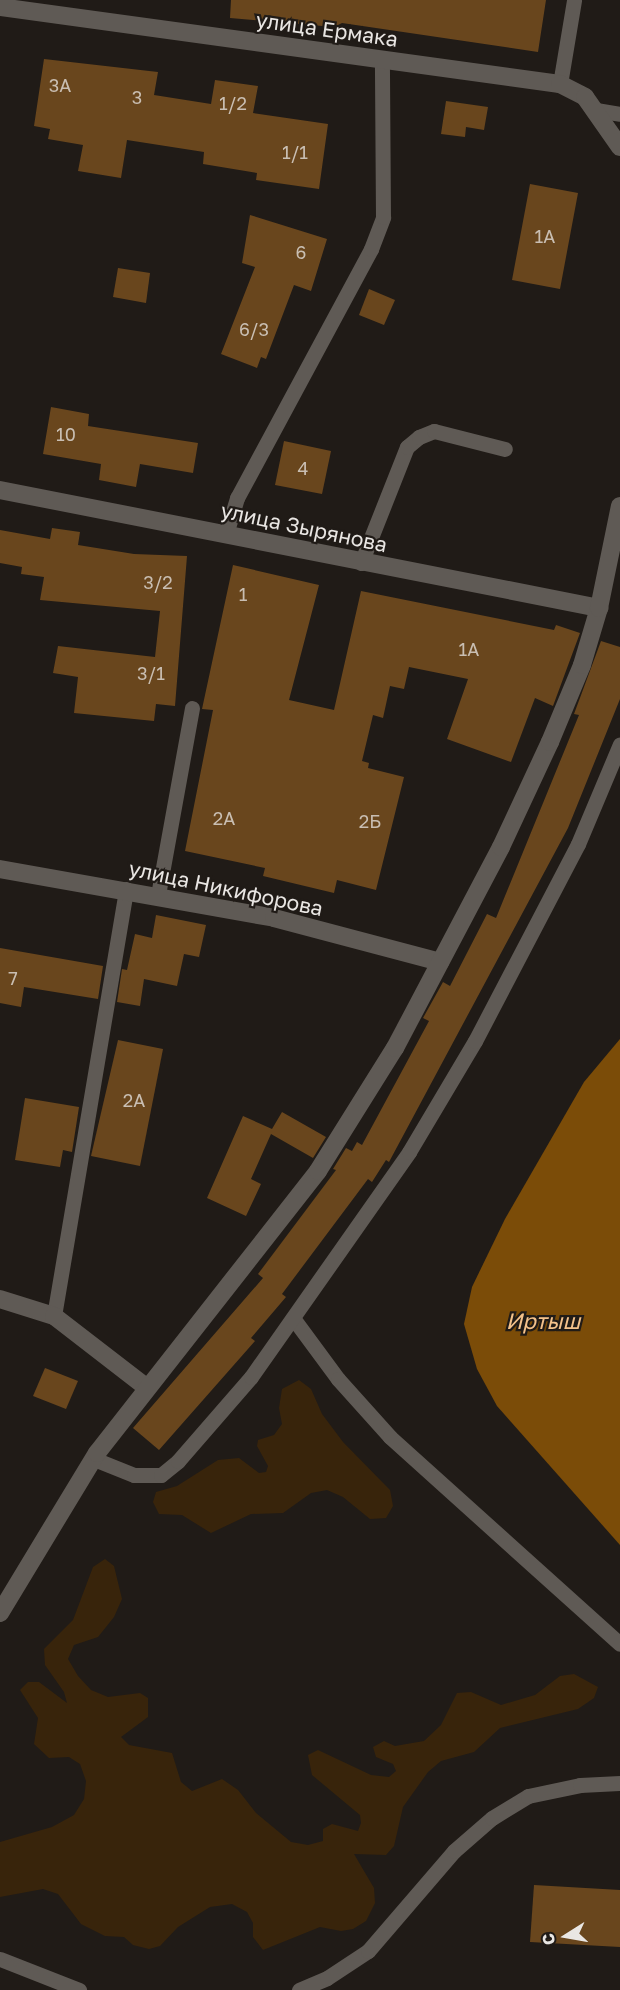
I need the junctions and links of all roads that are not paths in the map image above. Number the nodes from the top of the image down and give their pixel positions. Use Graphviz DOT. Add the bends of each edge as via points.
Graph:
graph roads {
  1 [pos="574,0"];
  2 [pos="0,7"];
  3 [pos="382,59"];
  4 [pos="560,84"];
  5 [pos="596,110"];
  6 [pos="620,114"];
  7 [pos="620,147"];
  8 [pos="505,449"];
  9 [pos="0,490"];
  10 [pos="620,506"];
  11 [pos="226,534"];
  12 [pos="361,563"];
  13 [pos="599,608"];
  14 [pos="192,708"];
  15 [pos="620,744"];
  16 [pos="0,869"];
  17 [pos="126,889"];
  18 [pos="158,895"];
  19 [pos="440,962"];
  20 [pos="0,1299"];
  21 [pos="54,1316"];
  22 [pos="293,1318"];
  23 [pos="146,1387"];
  24 [pos="94,1459"];
  25 [pos="0,1613"];
  26 [pos="620,1644"];
  27 [pos="620,1783"];
  28 [pos="0,1959"];
  29 [pos="79,1990"];
  30 [pos="299,1990"];
  1 -- 4 [label="lane"];
  2 -- 3 [label="street, улица Ермака"];
  3 -- 4 [label="street, улица Ермака"];
  3 -- 11 [label="lane" via="383,217 371,249 237,498"];
  4 -- 5 [label="street, улица Ермака" via="585,97"];
  5 -- 6 [label="lane"];
  5 -- 7 [label="street, улица Ермака"];
  8 -- 12 [label="lane" via="434,431 419,437 407,447"];
  9 -- 11 [label="street, улица Зырянова"];
  10 -- 13 [label="street"];
  11 -- 12 [label="street, улица Зырянова"];
  12 -- 13 [label="street, улица Зырянова"];
  13 -- 19 [label="street" via="582,665 550,742 501,847"];
  14 -- 18 [label="lane"];
  15 -- 22 [label="lane" via="578,844 474,1041 410,1152"];
  16 -- 17 [label="street, улица Никифорова"];
  17 -- 18 [label="street, улица Никифорова"];
  17 -- 21 [label="lane"];
  18 -- 19 [label="street, улица Никифорова" via="274,918"];
  19 -- 23 [label="street" via="356,1116 318,1171"];
  20 -- 21 [label="street"];
  21 -- 23 [label="street"];
  22 -- 24 [label="lane" via="251,1377 178,1461 161,1474 134,1476"];
  22 -- 26 [label="lane" via="338,1379 390,1437"];
  23 -- 24 [label="street"];
  24 -- 25 [label="street"];
  27 -- 30 [label="lane" via="580,1785 528,1796 492,1818 454,1851 368,1951 327,1978"];
  28 -- 29 [label="lane"];
}
